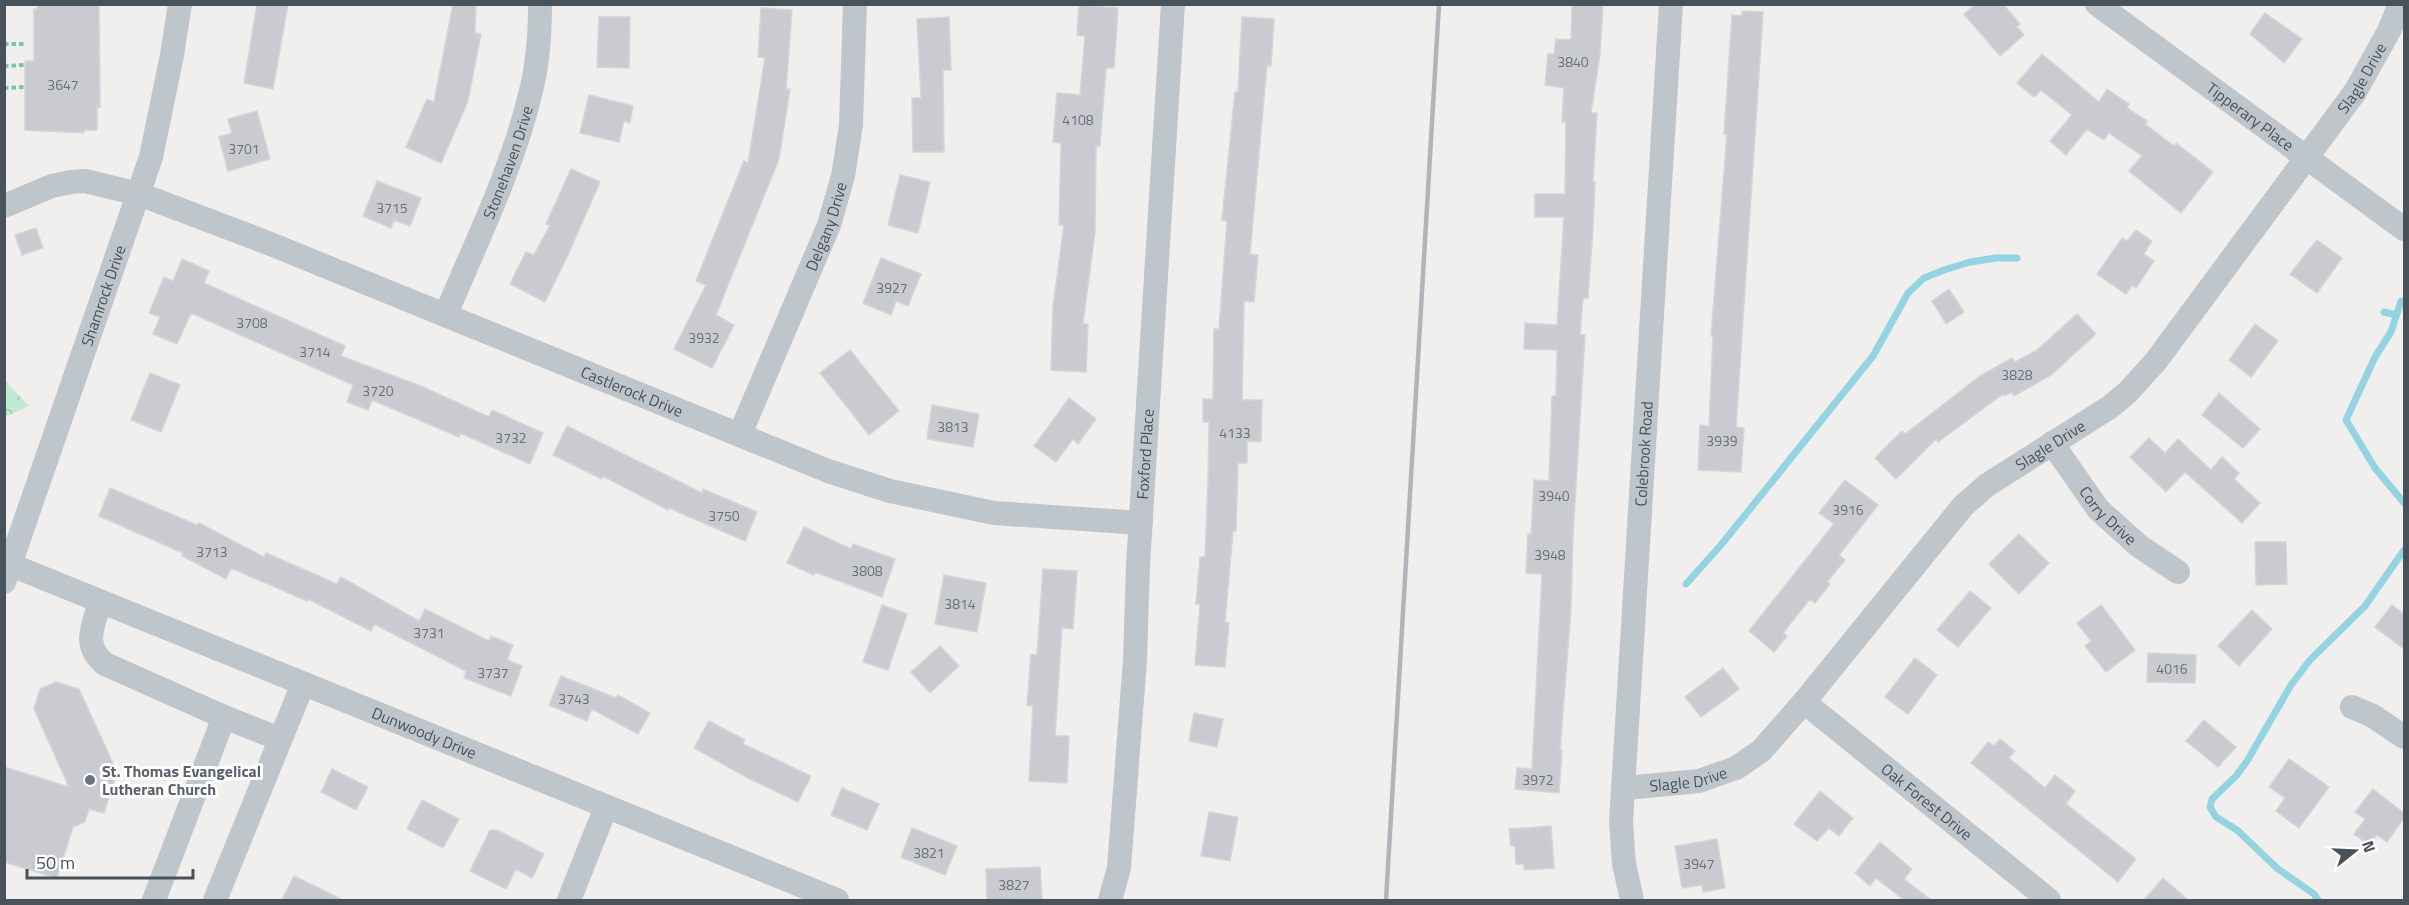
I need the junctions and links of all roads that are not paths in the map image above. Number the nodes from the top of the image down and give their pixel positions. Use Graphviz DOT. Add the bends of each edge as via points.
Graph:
graph roads {
  1 [pos="180,4"];
  2 [pos="540,4"];
  3 [pos="855,4"];
  4 [pos="1173,4"];
  5 [pos="1671,4"];
  6 [pos="2097,4"];
  7 [pos="2400,4"];
  8 [pos="2306,156"];
  9 [pos="139,194"];
  10 [pos="4,206"];
  11 [pos="2404,229"];
  12 [pos="446,315"];
  13 [pos="740,434"];
  14 [pos="2052,443"];
  15 [pos="1141,523"];
  16 [pos="2178,572"];
  17 [pos="8,574"];
  18 [pos="100,602"];
  19 [pos="303,684"];
  20 [pos="1804,702"];
  21 [pos="2352,707"];
  22 [pos="224,717"];
  23 [pos="2404,737"];
  24 [pos="280,739"];
  25 [pos="1624,788"];
  26 [pos="606,807"];
  27 [pos="154,900"];
  28 [pos="215,900"];
  29 [pos="570,900"];
  30 [pos="837,900"];
  31 [pos="1110,900"];
  32 [pos="1632,900"];
  33 [pos="2049,900"];
  1 -- 9 [label="street, Shamrock Drive" via="151,157"];
  2 -- 12 [label="street, Stonehaven Drive" via="536,65 528,102 512,154"];
  3 -- 13 [label="street, Delgany Drive" via="850,125 843,176 829,225"];
  4 -- 15 [label="street, Foxford Place"];
  5 -- 25 [label="street, Colebrook Road"];
  6 -- 8 [label="street, Tipperary Place"];
  7 -- 8 [label="street, Slagle Drive" via="2355,92"];
  8 -- 11 [label="street, Tipperary Place"];
  8 -- 14 [label="street, Slagle Drive" via="2156,361 2110,407"];
  9 -- 10 [label="street, Castlerock Drive" via="85,181 71,182"];
  9 -- 12 [label="street, Castlerock Drive"];
  9 -- 17 [label="street, Shamrock Drive"];
  12 -- 13 [label="street, Castlerock Drive"];
  13 -- 15 [label="street, Castlerock Drive" via="828,471 926,500 994,513"];
  14 -- 16 [label="street, Corry Drive" via="2098,509 2139,546"];
  14 -- 20 [label="street, Slagle Drive" via="1987,485 1963,506"];
  15 -- 31 [label="street, Foxford Place" via="1119,868"];
  17 -- 18 [label="street, Dunwoody Drive"];
  18 -- 19 [label="street, Dunwoody Drive"];
  18 -- 22 [label="street" via="90,637 94,656"];
  19 -- 24 [label="street"];
  19 -- 26 [label="street, Dunwoody Drive"];
  20 -- 25 [label="street, Slagle Drive" via="1761,751 1736,768 1699,781"];
  20 -- 33 [label="street, Oak Forest Drive"];
  21 -- 23 [label="street"];
  22 -- 24 [label="street"];
  22 -- 27 [label="street"];
  24 -- 28 [label="street"];
  25 -- 32 [label="street, Colebrook Road" via="1621,822"];
  26 -- 29 [label="street"];
  26 -- 30 [label="street, Dunwoody Drive"];
}
